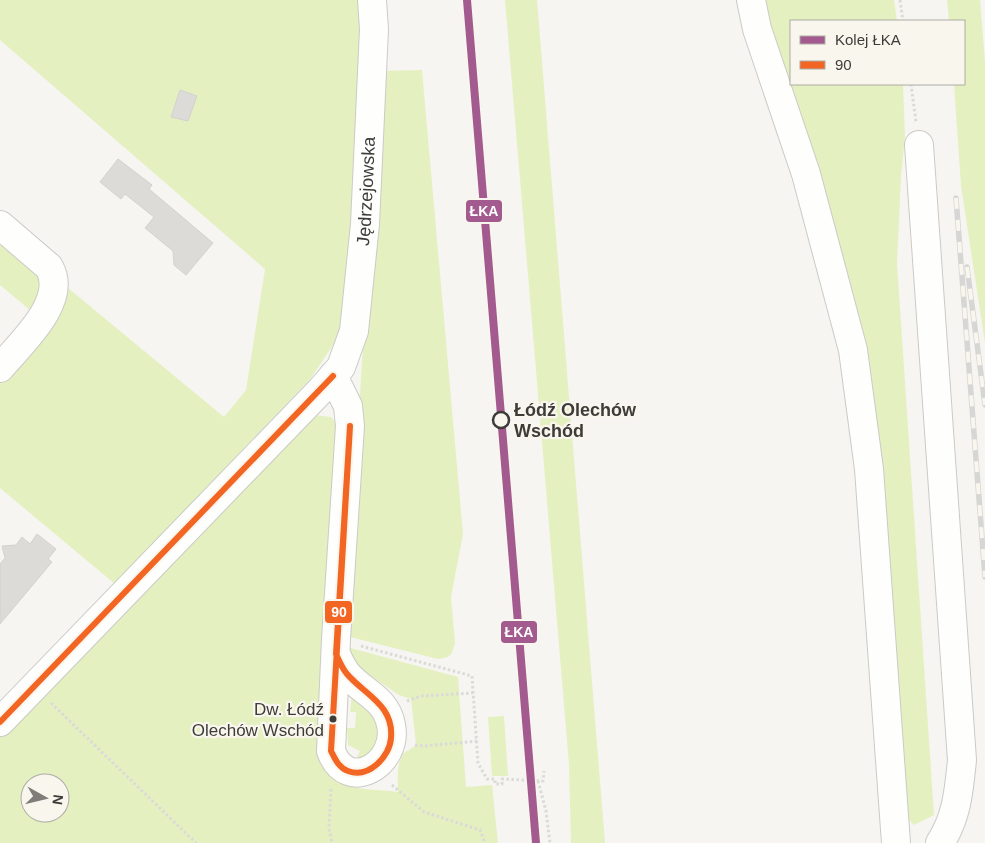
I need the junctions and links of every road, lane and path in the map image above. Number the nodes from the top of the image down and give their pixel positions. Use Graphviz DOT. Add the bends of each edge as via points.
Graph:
graph roads {
  1 [pos="372,0"];
  2 [pos="751,0"];
  3 [pos="900,0"];
  4 [pos="903,20"];
  5 [pos="911,85"];
  6 [pos="919,145"];
  7 [pos="0,225"];
  8 [pos="0,368"];
  9 [pos="333,376"];
  10 [pos="336,646"];
  11 [pos="33,686"];
  12 [pos="473,693"];
  13 [pos="406,701"];
  14 [pos="0,722"];
  15 [pos="476,741"];
  16 [pos="411,744"];
  17 [pos="334,759"];
  18 [pos="371,769"];
  19 [pos="544,771"];
  20 [pos="538,780"];
  21 [pos="196,843"];
  22 [pos="332,843"];
  23 [pos="485,843"];
  24 [pos="550,843"];
  25 [pos="896,843"];
  26 [pos="940,843"];
  1 -- 9 [label="street, Jędrzejowska" via="374,29 368,166 356,318 347,355"];
  2 -- 25 [label="street" via="757,29 806,174 854,350 869,470"];
  3 -- 4 [label="path"];
  5 -- 6 [label="path"];
  6 -- 26 [label="street" via="962,760 958,803"];
  7 -- 8 [label="street" via="54,275 49,306 43,317"];
  9 -- 10 [label="street" via="346,400 350,426"];
  9 -- 11 [label="street, Jędrzejowska"];
  10 -- 12 [label="path" via="472,676"];
  10 -- 17 [label="street" via="331,739"];
  10 -- 18 [label="street" via="346,674 374,695 392,727 390,747 382,761"];
  11 -- 14 [label="street, Jędrzejowska"];
  11 -- 21 [label="path"];
  12 -- 13 [label="path" via="421,696"];
  12 -- 15 [label="path"];
  15 -- 16 [label="path" via="426,746"];
  15 -- 20 [label="path" via="478,763 487,779 495,778 495,784 502,784 502,779"];
  17 -- 18 [label="street" via="350,772"];
  17 -- 22 [label="path" via="330,807"];
  18 -- 23 [label="path" via="424,812 480,830"];
  19 -- 20 [label="path" via="543,780"];
  20 -- 24 [label="path"];
}
